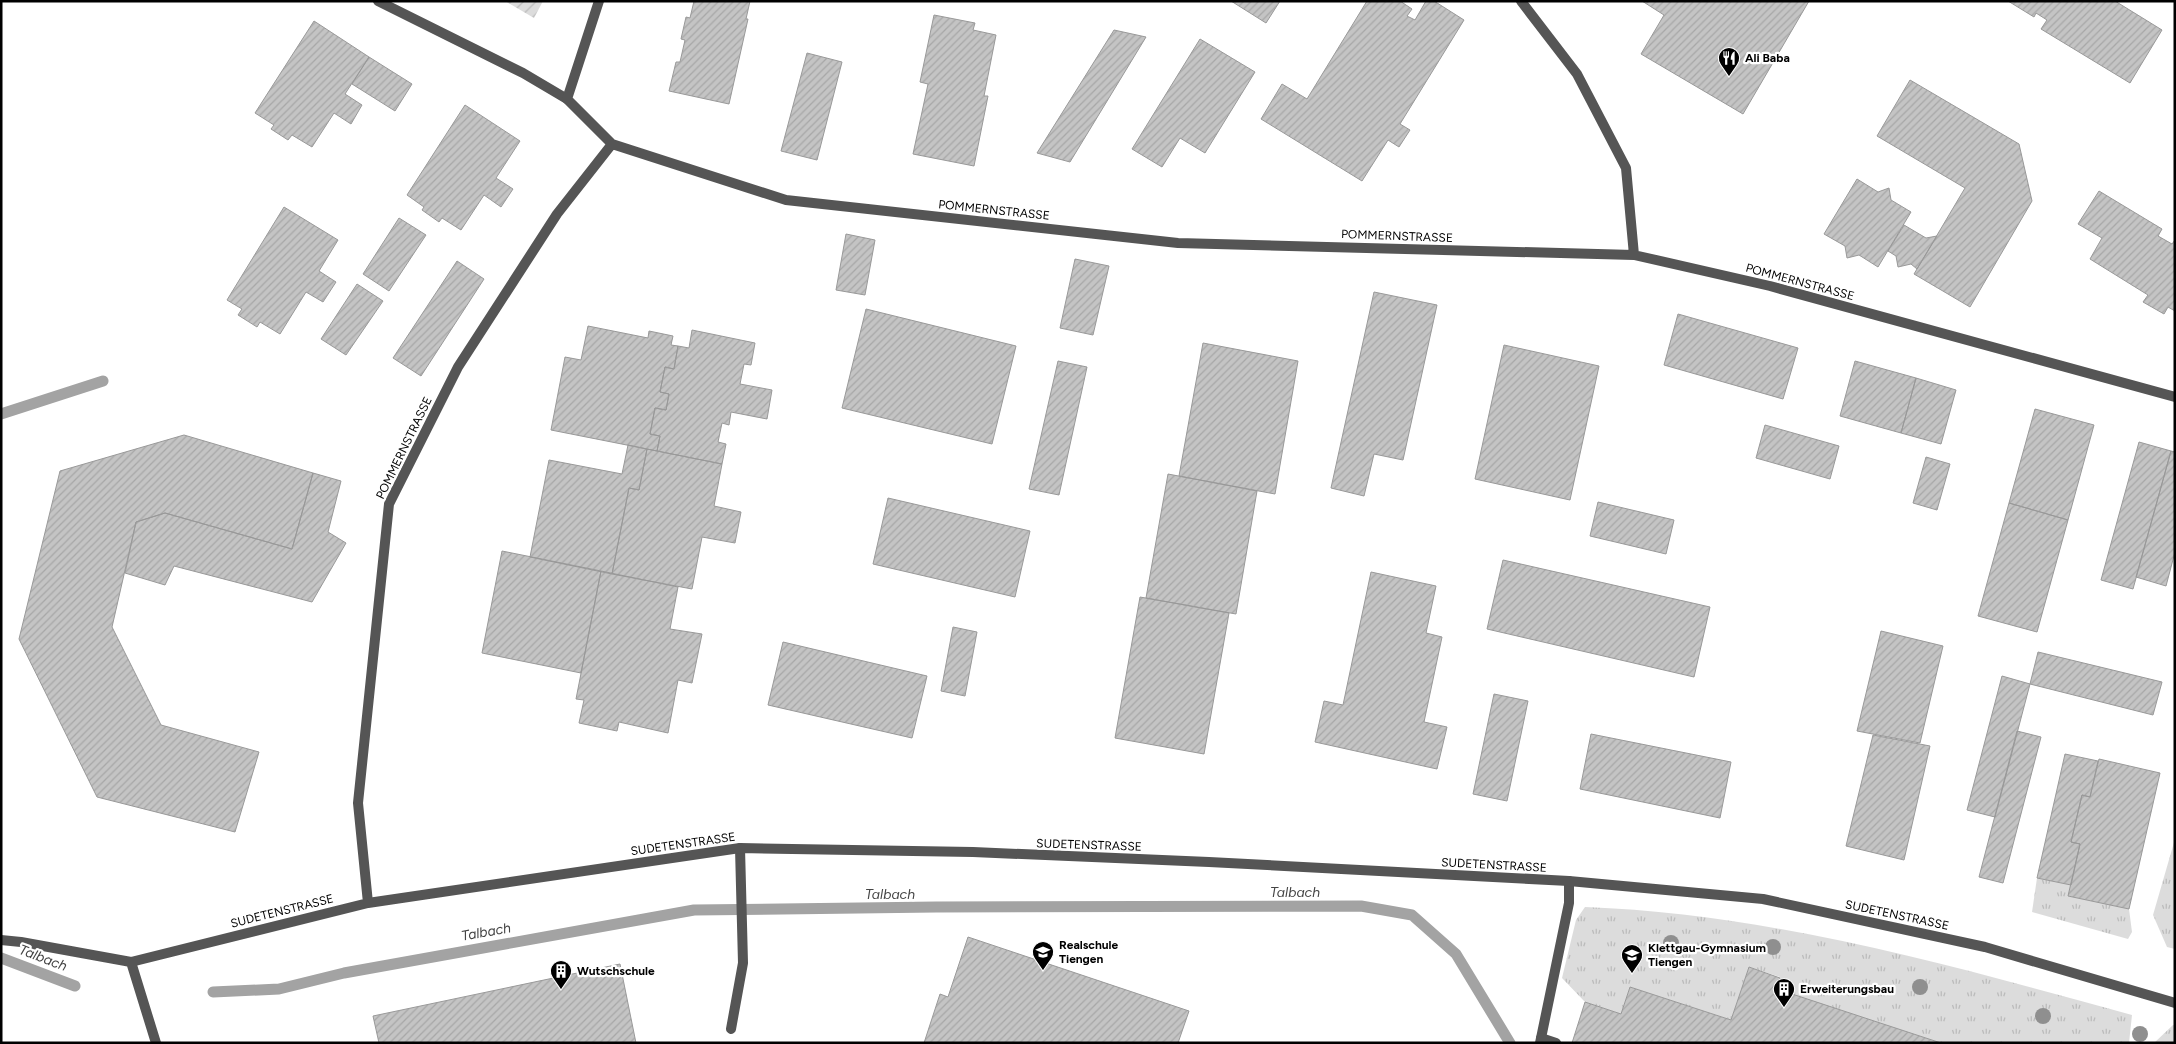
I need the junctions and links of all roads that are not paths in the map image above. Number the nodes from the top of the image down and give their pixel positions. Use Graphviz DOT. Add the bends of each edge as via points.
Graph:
graph roads {
  1 [pos="378,1"];
  2 [pos="599,1"];
  3 [pos="1521,1"];
  4 [pos="567,99"];
  5 [pos="612,144"];
  6 [pos="1634,255"];
  7 [pos="2175,397"];
  8 [pos="740,848"];
  9 [pos="1569,881"];
  10 [pos="368,903"];
  11 [pos="1,940"];
  12 [pos="131,962"];
  13 [pos="2175,1003"];
  14 [pos="731,1028"];
  15 [pos="1541,1040"];
  16 [pos="156,1043"];
  17 [pos="1556,1043"];
  1 -- 4 [label="street, POMMERNSTRASSE" via="524,73"];
  2 -- 4 [label="street"];
  3 -- 6 [label="street" via="1577,74 1626,168"];
  4 -- 5 [label="street, POMMERNSTRASSE"];
  5 -- 6 [label="street, POMMERNSTRASSE" via="786,200 1158,241"];
  5 -- 10 [label="street, POMMERNSTRASSE" via="557,214 458,367 389,504 358,803"];
  6 -- 7 [label="street, POMMERNSTRASSE" via="1770,286"];
  8 -- 9 [label="street, SUDETENSTRASSE" via="973,852"];
  8 -- 10 [label="street, SUDETENSTRASSE"];
  8 -- 14 [label="street" via="743,963"];
  9 -- 13 [label="street, SUDETENSTRASSE" via="1764,899 1984,947"];
  9 -- 15 [label="street" via="1569,903"];
  10 -- 12 [label="street, SUDETENSTRASSE"];
  11 -- 12 [label="street, SUDETENSTRASSE"];
  12 -- 16 [label="street"];
  15 -- 17 [label="street"];
}
